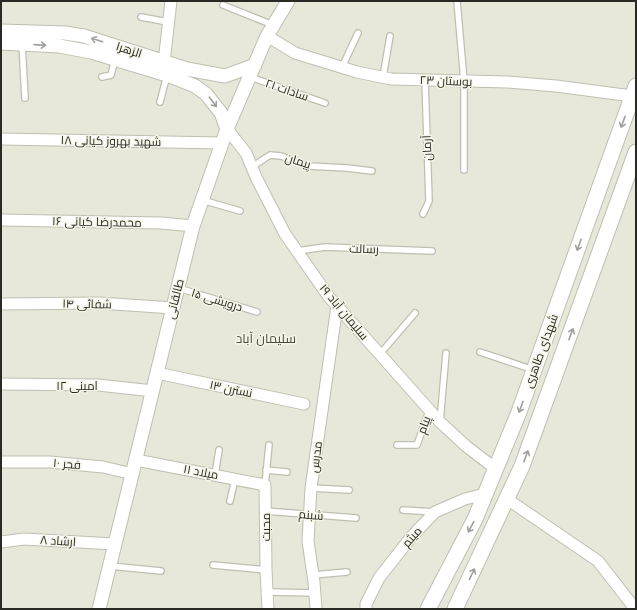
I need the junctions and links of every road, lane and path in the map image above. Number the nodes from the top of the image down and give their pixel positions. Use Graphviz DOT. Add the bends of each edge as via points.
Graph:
graph roads {
  1 [pos="171,1"];
  2 [pos="288,1"];
  3 [pos="457,1"];
  4 [pos="223,5"];
  5 [pos="141,17"];
  6 [pos="168,22"];
  7 [pos="1,31"];
  8 [pos="270,31"];
  9 [pos="358,33"];
  10 [pos="390,36"];
  11 [pos="1,43"];
  12 [pos="22,44"];
  13 [pos="115,59"];
  14 [pos="164,62"];
  15 [pos="342,67"];
  16 [pos="252,71"];
  17 [pos="203,72"];
  18 [pos="167,75"];
  19 [pos="102,77"];
  20 [pos="383,77"];
  21 [pos="425,80"];
  22 [pos="464,81"];
  23 [pos="195,86"];
  24 [pos="634,91"];
  25 [pos="25,98"];
  26 [pos="160,102"];
  27 [pos="325,103"];
  28 [pos="227,129"];
  29 [pos="1,139"];
  30 [pos="222,143"];
  31 [pos="636,152"];
  32 [pos="252,167"];
  33 [pos="464,170"];
  34 [pos="372,171"];
  35 [pos="598,189"];
  36 [pos="620,196"];
  37 [pos="202,200"];
  38 [pos="240,211"];
  39 [pos="424,214"];
  40 [pos="1,220"];
  41 [pos="193,226"];
  42 [pos="297,251"];
  43 [pos="432,251"];
  44 [pos="178,288"];
  45 [pos="1,304"];
  46 [pos="337,306"];
  47 [pos="173,308"];
  48 [pos="257,312"];
  49 [pos="415,313"];
  50 [pos="480,352"];
  51 [pos="446,353"];
  52 [pos="380,354"];
  53 [pos="534,370"];
  54 [pos="157,373"];
  55 [pos="1,384"];
  56 [pos="153,391"];
  57 [pos="304,404"];
  58 [pos="430,410"];
  59 [pos="440,422"];
  60 [pos="269,445"];
  61 [pos="397,445"];
  62 [pos="219,450"];
  63 [pos="136,460"];
  64 [pos="1,462"];
  65 [pos="496,469"];
  66 [pos="266,470"];
  67 [pos="286,472"];
  68 [pos="133,474"];
  69 [pos="215,475"];
  70 [pos="235,479"];
  71 [pos="265,485"];
  72 [pos="311,488"];
  73 [pos="349,490"];
  74 [pos="485,494"];
  75 [pos="507,499"];
  76 [pos="230,501"];
  77 [pos="403,510"];
  78 [pos="265,511"];
  79 [pos="435,512"];
  80 [pos="310,514"];
  81 [pos="356,518"];
  82 [pos="1,542"];
  83 [pos="115,544"];
  84 [pos="213,565"];
  85 [pos="110,566"];
  86 [pos="161,570"];
  87 [pos="266,570"];
  88 [pos="347,572"];
  89 [pos="313,575"];
  90 [pos="267,592"];
  91 [pos="315,593"];
  92 [pos="99,609"];
  93 [pos="268,609"];
  94 [pos="316,609"];
  95 [pos="366,609"];
  96 [pos="428,609"];
  97 [pos="455,609"];
  98 [pos="633,609"];
  1 -- 6 [label="street"];
  2 -- 8 [label="street, طالقانی"];
  3 -- 22 [label="lane"];
  4 -- 8 [label="lane"];
  5 -- 6 [label="lane"];
  6 -- 14 [label="street"];
  14 -- 7 [label="street, الزهرا, one-way" via="84,36"];
  8 -- 15 [label="street, بوستان ۲۳" via="295,53"];
  8 -- 16 [label="street, طالقانی"];
  9 -- 15 [label="lane"];
  10 -- 20 [label="lane"];
  11 -- 12 [label="street, الزهرا"];
  12 -- 13 [label="street, الزهرا, one-way" via="58,46"];
  12 -- 25 [label="lane"];
  13 -- 18 [label="street, الزهرا"];
  13 -- 19 [label="lane" via="111,75"];
  14 -- 17 [label="street, الزهرا"];
  15 -- 20 [label="street, بوستان ۲۳"];
  16 -- 17 [label="street, الزهرا" via="225,76"];
  16 -- 27 [label="lane, سادات ۲۱"];
  16 -- 28 [label="street, طالقانی"];
  17 -- 23 [label="street" via="204,82"];
  18 -- 23 [label="street, الزهرا"];
  18 -- 26 [label="lane"];
  20 -- 21 [label="street, بوستان ۲۳"];
  21 -- 22 [label="street, بوستان ۲۳"];
  21 -- 39 [label="lane, آرمان" via="429,202"];
  22 -- 24 [label="street, بوستان ۲۳"];
  22 -- 33 [label="lane"];
  23 -- 28 [label="street, الزهرا, one-way" via="206,94 221,113"];
  24 -- 35 [label="main road, شهدای طاهری, one-way"];
  28 -- 30 [label="street, طالقانی"];
  28 -- 32 [label="street, سلیمان آباد ۱۹" via="246,153"];
  29 -- 30 [label="street, شهید بهروز کیانی ۱۸"];
  30 -- 37 [label="street, طالقانی"];
  31 -- 36 [label="main road, شهدای طاهری"];
  32 -- 34 [label="lane, پیمان" via="270,155 281,156 308,166"];
  32 -- 42 [label="street, سلیمان آباد ۱۹" via="285,234"];
  35 -- 36 [label="main road"];
  35 -- 53 [label="main road, شهدای طاهری, one-way"];
  75 -- 36 [label="main road, شهدای طاهری, one-way" via="522,466"];
  37 -- 38 [label="lane"];
  37 -- 41 [label="street, طالقانی"];
  40 -- 41 [label="street, محمدرضا کیانی ۱۶"];
  41 -- 44 [label="street, طالقانی"];
  42 -- 43 [label="lane, رسالت" via="325,248"];
  42 -- 46 [label="street, سلیمان آباد ۱۹"];
  44 -- 47 [label="street, طالقانی"];
  44 -- 48 [label="lane, درویشی ۱۵"];
  45 -- 47 [label="street, شفائی ۱۴" via="100,303"];
  46 -- 52 [label="street, سلیمان آباد ۱۹"];
  46 -- 72 [label="street, مدرس"];
  47 -- 54 [label="street, طالقانی"];
  49 -- 52 [label="lane"];
  50 -- 53 [label="lane"];
  51 -- 59 [label="lane"];
  52 -- 58 [label="street, سلیمان آباد ۱۹"];
  53 -- 65 [label="main road, شهدای طاهری, one-way"];
  54 -- 56 [label="street, طالقانی"];
  54 -- 57 [label="street, نسترن ۱۳"];
  55 -- 56 [label="street, امینی ۱۲" via="98,385"];
  56 -- 63 [label="street, طالقانی"];
  58 -- 59 [label="street, سلیمان آباد ۱۹"];
  58 -- 61 [label="lane, پیام" via="417,445"];
  59 -- 65 [label="street, سلیمان آباد ۱۹"];
  60 -- 66 [label="lane, محبت"];
  62 -- 69 [label="lane"];
  63 -- 68 [label="street, طالقانی"];
  63 -- 69 [label="street, میلاد ۱۱"];
  64 -- 68 [label="street, فجر ۱۰" via="50,462 96,466"];
  65 -- 74 [label="main road, شهدای طاهری"];
  66 -- 67 [label="lane"];
  66 -- 71 [label="lane, محبت"];
  68 -- 83 [label="street, طالقانی"];
  69 -- 70 [label="street, میلاد ۱۱"];
  70 -- 71 [label="street, میلاد ۱۱"];
  70 -- 76 [label="lane"];
  71 -- 78 [label="street, محبت"];
  72 -- 73 [label="lane"];
  72 -- 80 [label="street, مدرس"];
  74 -- 79 [label="street, میثم" via="465,499"];
  74 -- 96 [label="main road, شهدای طاهری, one-way" via="475,519"];
  97 -- 75 [label="main road, شهدای طاهری, one-way"];
  75 -- 98 [label="street" via="598,561"];
  77 -- 79 [label="lane"];
  78 -- 80 [label="lane, شبنم"];
  78 -- 87 [label="street, محبت"];
  79 -- 95 [label="street, میثم" via="412,536 379,578"];
  80 -- 81 [label="lane, شبنم"];
  80 -- 89 [label="street, مدرس" via="308,541"];
  82 -- 83 [label="street, ارشاد ۸" via="24,539"];
  83 -- 85 [label="street, طالقانی"];
  84 -- 87 [label="lane"];
  85 -- 86 [label="lane"];
  85 -- 92 [label="street, طالقانی"];
  87 -- 90 [label="street, محبت"];
  88 -- 89 [label="lane"];
  89 -- 91 [label="street, مدرس"];
  90 -- 91 [label="lane"];
  90 -- 93 [label="street, محبت"];
  91 -- 94 [label="street, مدرس"];
}
